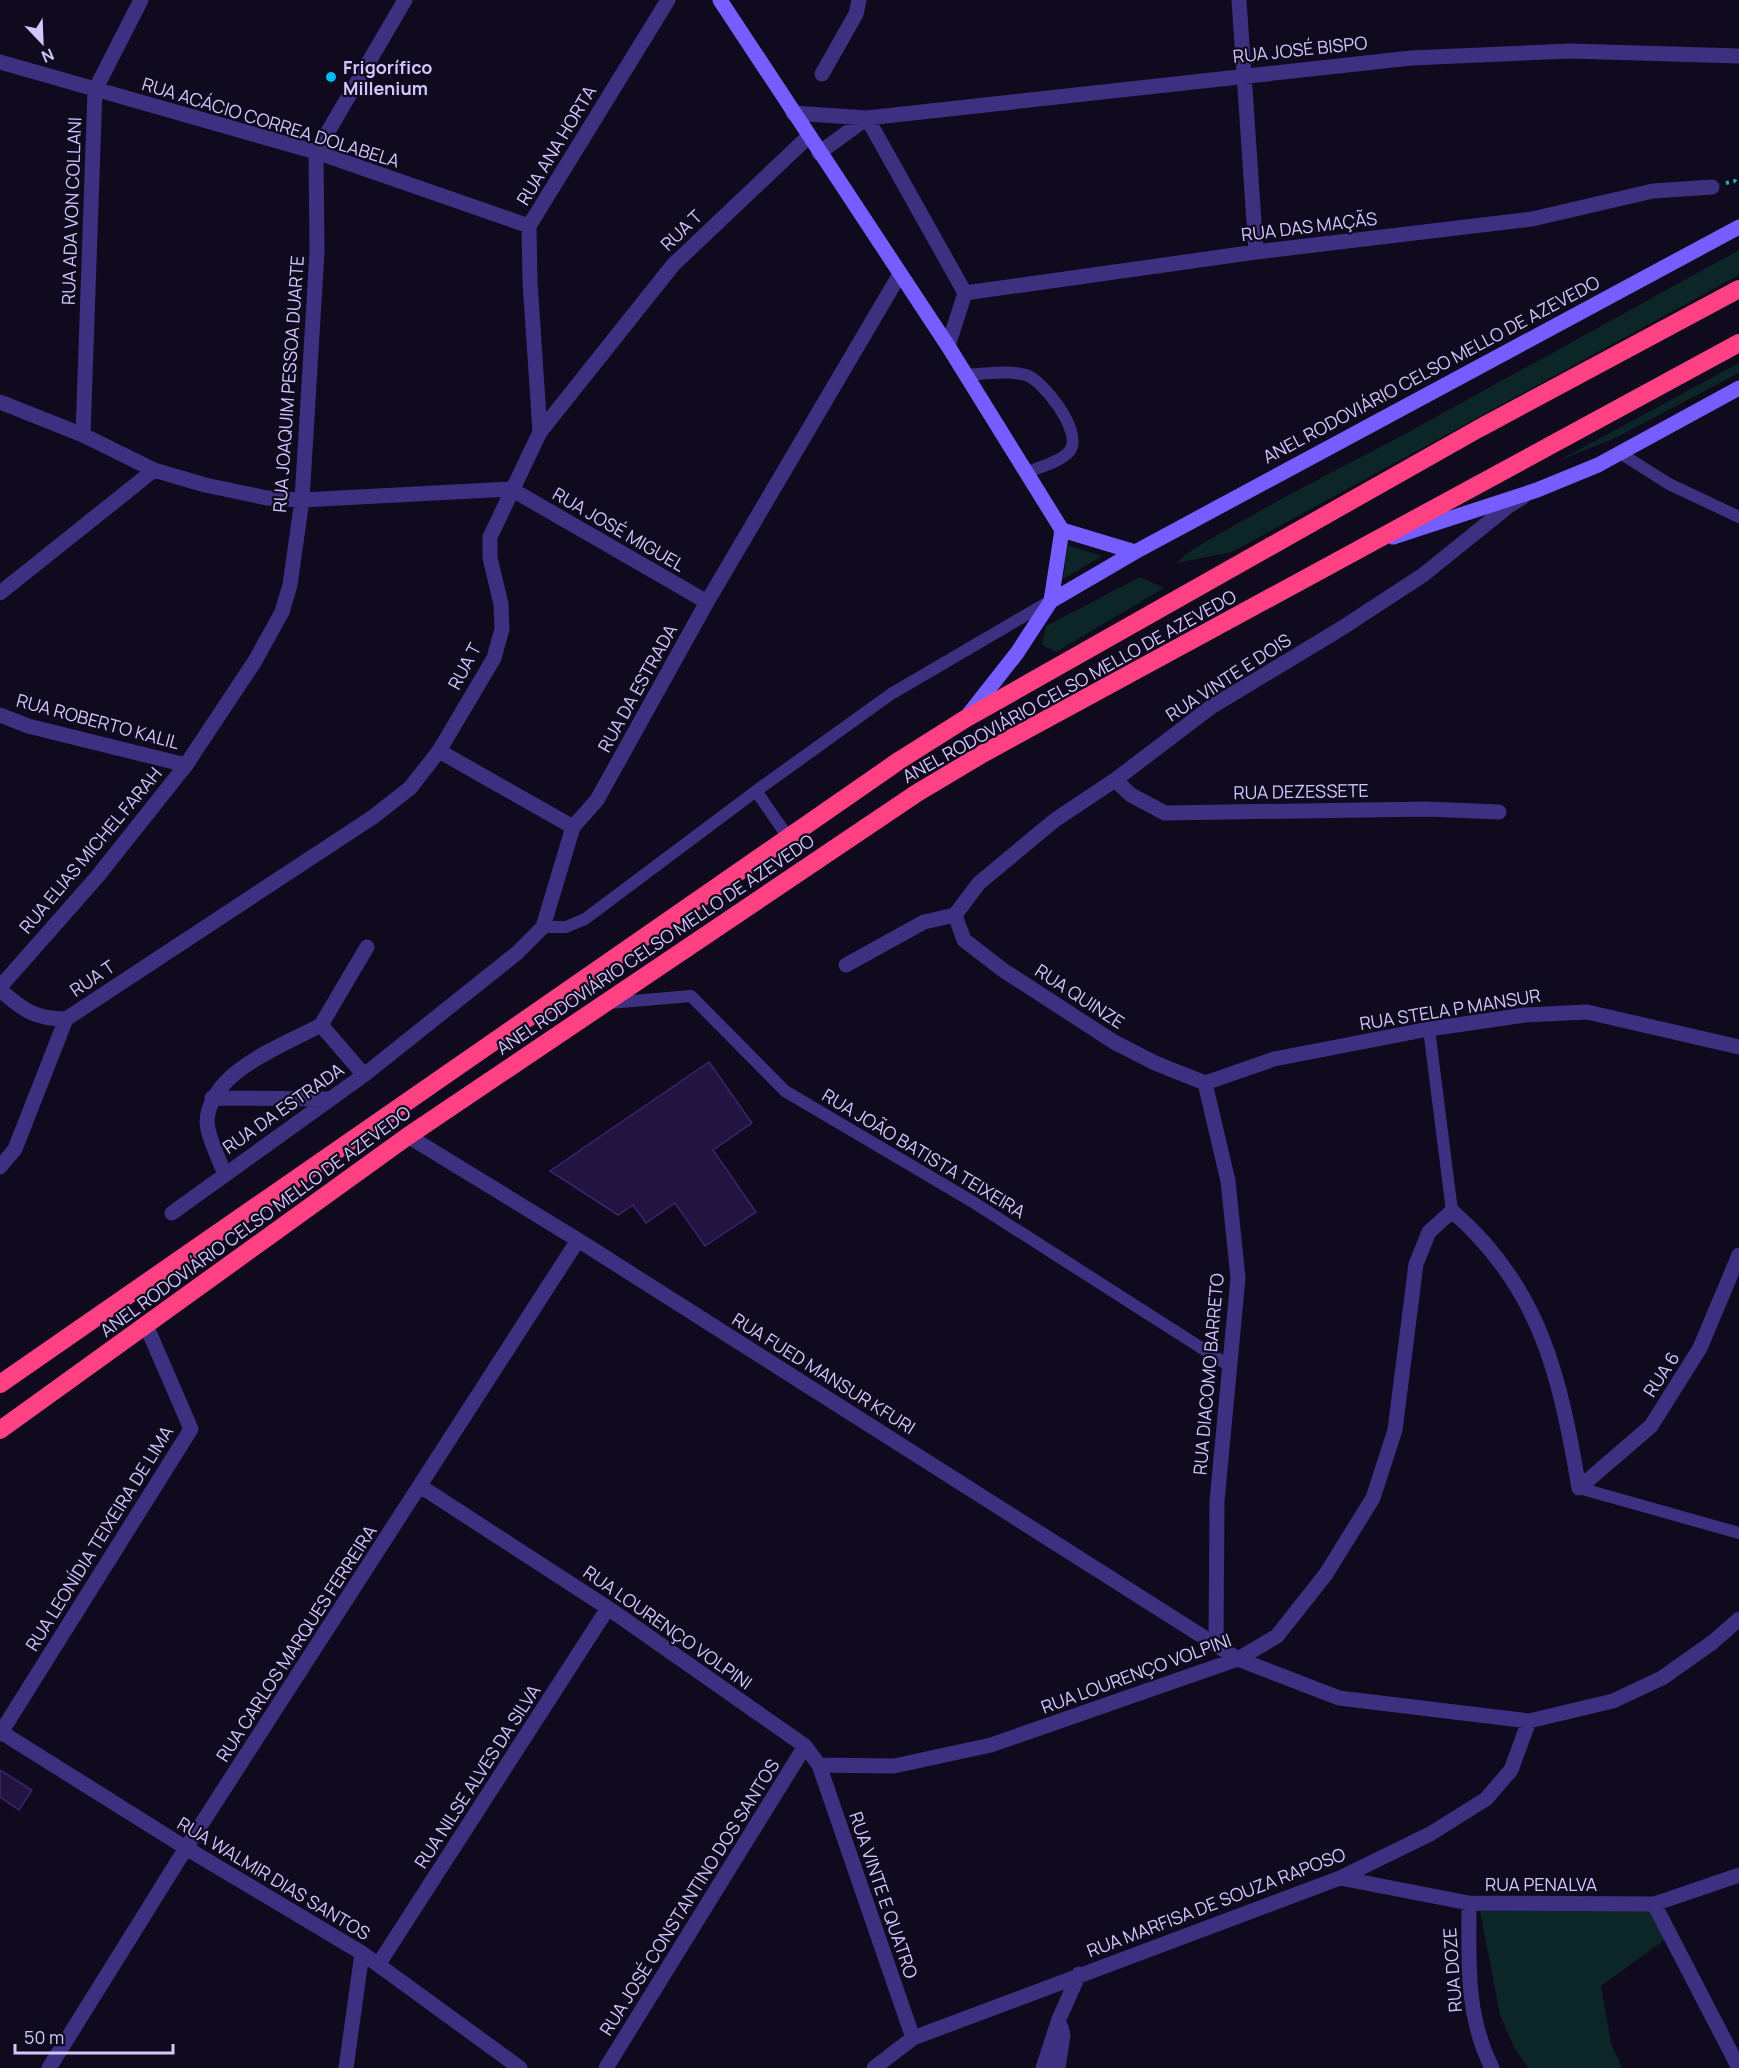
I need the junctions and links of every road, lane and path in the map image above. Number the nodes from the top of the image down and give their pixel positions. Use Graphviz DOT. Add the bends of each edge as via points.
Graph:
graph roads {
  1 [pos="141,0"];
  2 [pos="405,0"];
  3 [pos="668,0"];
  4 [pos="720,0"];
  5 [pos="859,0"];
  6 [pos="1239,0"];
  7 [pos="1739,56"];
  8 [pos="0,62"];
  9 [pos="822,74"];
  10 [pos="1244,75"];
  11 [pos="95,90"];
  12 [pos="793,113"];
  13 [pos="867,118"];
  14 [pos="808,137"];
  15 [pos="316,152"];
  16 [pos="819,153"];
  17 [pos="1712,187"];
  18 [pos="529,226"];
  19 [pos="1739,227"];
  20 [pos="1256,252"];
  21 [pos="900,274"];
  22 [pos="1739,289"];
  23 [pos="965,293"];
  24 [pos="1739,343"];
  25 [pos="948,346"];
  26 [pos="965,375"];
  27 [pos="1739,388"];
  28 [pos="0,402"];
  29 [pos="540,432"];
  30 [pos="83,435"];
  31 [pos="1620,453"];
  32 [pos="154,470"];
  33 [pos="1026,473"];
  34 [pos="511,489"];
  35 [pos="1537,490"];
  36 [pos="302,500"];
  37 [pos="1739,517"];
  38 [pos="1062,530"];
  39 [pos="1367,546"];
  40 [pos="1135,552"];
  41 [pos="0,593"];
  42 [pos="1051,601"];
  43 [pos="707,602"];
  44 [pos="0,715"];
  45 [pos="965,719"];
  46 [pos="439,751"];
  47 [pos="186,765"];
  48 [pos="1115,780"];
  49 [pos="756,791"];
  50 [pos="1499,812"];
  51 [pos="573,827"];
  52 [pos="788,837"];
  53 [pos="955,915"];
  54 [pos="543,927"];
  55 [pos="367,947"];
  56 [pos="846,965"];
  57 [pos="0,989"];
  58 [pos="605,1003"];
  59 [pos="66,1019"];
  60 [pos="321,1025"];
  61 [pos="1429,1029"];
  62 [pos="1739,1047"];
  63 [pos="364,1075"];
  64 [pos="1205,1083"];
  65 [pos="212,1098"];
  66 [pos="331,1099"];
  67 [pos="408,1136"];
  68 [pos="0,1167"];
  69 [pos="224,1173"];
  70 [pos="1452,1211"];
  71 [pos="172,1213"];
  72 [pos="578,1240"];
  73 [pos="1739,1255"];
  74 [pos="146,1325"];
  75 [pos="1228,1365"];
  76 [pos="0,1383"];
  77 [pos="0,1430"];
  78 [pos="420,1486"];
  79 [pos="1579,1488"];
  80 [pos="1739,1533"];
  81 [pos="608,1608"];
  82 [pos="1739,1618"];
  83 [pos="1216,1645"];
  84 [pos="1238,1659"];
  85 [pos="1528,1721"];
  86 [pos="1,1733"];
  87 [pos="805,1746"];
  88 [pos="819,1765"];
  89 [pos="186,1848"];
  90 [pos="1739,1875"];
  91 [pos="1340,1878"];
  92 [pos="1468,1903"];
  93 [pos="1653,1904"];
  94 [pos="362,1953"];
  95 [pos="378,1965"];
  96 [pos="1079,1974"];
  97 [pos="1059,2019"];
  98 [pos="913,2038"];
  99 [pos="49,2068"];
  100 [pos="346,2068"];
  101 [pos="519,2068"];
  102 [pos="606,2068"];
  103 [pos="874,2068"];
  104 [pos="1043,2068"];
  105 [pos="1058,2068"];
  106 [pos="1492,2068"];
  107 [pos="1739,2068"];
  1 -- 11 [label="street, RUA ADA VON COLLANI"];
  2 -- 15 [label="street"];
  3 -- 18 [label="street, RUA ANA HORTA"];
  4 -- 12 [label="main road"];
  5 -- 9 [label="street" via="856,14"];
  6 -- 10 [label="street"];
  7 -- 10 [label="street, RUA JOSÉ BISPO" via="1570,51 1411,58"];
  8 -- 11 [label="street, RUA ACÁCIO CORREA DOLABELA"];
  10 -- 13 [label="street, RUA JOSÉ BISPO"];
  10 -- 20 [label="street"];
  11 -- 15 [label="street, RUA ACÁCIO CORREA DOLABELA"];
  11 -- 30 [label="street, RUA ADA VON COLLANI"];
  12 -- 13 [label="street, RUA JOSÉ BISPO"];
  12 -- 14 [label="main road"];
  13 -- 16 [label="street, RUA JOSÉ BISPO"];
  13 -- 23 [label="street"];
  14 -- 16 [label="main road"];
  14 -- 29 [label="street, RUA T" via="673,265"];
  15 -- 18 [label="street, RUA ACÁCIO CORREA DOLABELA"];
  15 -- 36 [label="street, RUA JOAQUIM PESSOA DUARTE" via="317,252"];
  16 -- 21 [label="main road"];
  17 -- 20 [label="street, RUA DAS MAÇÃS" via="1653,191 1532,219"];
  18 -- 29 [label="street, RUA ANA HORTA"];
  19 -- 40 [label="main road, ANEL RODOVIÁRIO CELSO MELLO DE AZEVEDO"];
  20 -- 23 [label="street, RUA DAS MAÇÃS"];
  21 -- 25 [label="main road"];
  21 -- 43 [label="street, RUA DA ESTRADA"];
  22 -- 45 [label="highway, ANEL RODOVIÁRIO CELSO MELLO DE AZEVEDO" via="1478,429"];
  23 -- 25 [label="street"];
  24 -- 39 [label="highway, ANEL RODOVIÁRIO CELSO MELLO DE AZEVEDO"];
  25 -- 26 [label="main road"];
  26 -- 33 [label="main road"];
  26 -- 33 [label="lane" via="1023,374 1037,380 1054,398 1073,437 1072,447 1067,455"];
  27 -- 31 [label="main road, ANEL RODOVIÁRIO CELSO MELLO DE AZEVEDO"];
  28 -- 30 [label="street"];
  29 -- 34 [label="street, RUA T"];
  30 -- 32 [label="street"];
  31 -- 35 [label="main road, ANEL RODOVIÁRIO CELSO MELLO DE AZEVEDO"];
  31 -- 37 [label="lane" via="1669,484"];
  32 -- 36 [label="street" via="256,496"];
  32 -- 41 [label="street"];
  33 -- 38 [label="main road"];
  34 -- 36 [label="street"];
  34 -- 43 [label="street, RUA JOSÉ MIGUEL"];
  34 -- 46 [label="street, RUA T" via="490,537 502,629 494,658"];
  35 -- 39 [label="main road, ANEL RODOVIÁRIO CELSO MELLO DE AZEVEDO"];
  35 -- 48 [label="street, RUA VINTE E DOIS" via="1510,505 1423,575 1211,707"];
  36 -- 47 [label="street, RUA JOAQUIM PESSOA DUARTE" via="290,585 282,612 255,661"];
  38 -- 40 [label="main road"];
  38 -- 42 [label="main road"];
  39 -- 58 [label="highway, ANEL RODOVIÁRIO CELSO MELLO DE AZEVEDO" via="917,793"];
  40 -- 42 [label="main road, ANEL RODOVIÁRIO CELSO MELLO DE AZEVEDO"];
  42 -- 45 [label="main road, ANEL RODOVIÁRIO CELSO MELLO DE AZEVEDO" via="1017,653"];
  42 -- 49 [label="lane" via="891,694"];
  43 -- 51 [label="street, RUA DA ESTRADA" via="597,801"];
  44 -- 47 [label="street, RUA ROBERTO KALIL" via="28,726"];
  45 -- 52 [label="highway, ANEL RODOVIÁRIO CELSO MELLO DE AZEVEDO"];
  46 -- 51 [label="street"];
  46 -- 59 [label="street, RUA T" via="410,788 373,817"];
  47 -- 57 [label="street, RUA ELIAS MICHEL FARAH" via="97,877"];
  48 -- 50 [label="street, RUA DEZESSETE" via="1131,795 1165,813 1426,809"];
  48 -- 53 [label="street, RUA VINTE E DOIS" via="1055,820 979,883"];
  49 -- 52 [label="lane"];
  49 -- 54 [label="lane" via="585,919 566,927"];
  51 -- 54 [label="street, RUA DA ESTRADA"];
  52 -- 76 [label="highway, ANEL RODOVIÁRIO CELSO MELLO DE AZEVEDO"];
  53 -- 56 [label="street" via="924,922"];
  53 -- 64 [label="street, RUA QUINZE" via="964,940 1003,970 1114,1042"];
  54 -- 63 [label="street, RUA DA ESTRADA" via="517,953"];
  55 -- 60 [label="street"];
  57 -- 59 [label="street, RUA T" via="20,1008 44,1019"];
  58 -- 67 [label="highway, ANEL RODOVIÁRIO CELSO MELLO DE AZEVEDO"];
  58 -- 75 [label="lane, RUA JOÃO BATISTA TEIXEIRA" via="691,996 785,1091 973,1202"];
  59 -- 68 [label="street" via="20,1139"];
  60 -- 63 [label="street, RUA DA ESTRADA"];
  60 -- 65 [label="street" via="230,1075"];
  61 -- 62 [label="street, RUA STELA P MANSUR" via="1525,1015 1587,1012"];
  61 -- 64 [label="street, RUA STELA P MANSUR" via="1274,1059"];
  61 -- 70 [label="lane"];
  63 -- 66 [label="street, RUA DA ESTRADA"];
  64 -- 75 [label="street, RUA DIACOMO BARRETO" via="1228,1181 1238,1278"];
  65 -- 66 [label="street"];
  65 -- 69 [label="street, RUA DA ESTRADA" via="207,1123"];
  66 -- 69 [label="street, RUA DA ESTRADA"];
  67 -- 72 [label="street, RUA FUED MANSUR KFURI"];
  67 -- 74 [label="highway, ANEL RODOVIÁRIO CELSO MELLO DE AZEVEDO"];
  69 -- 71 [label="street, RUA DA ESTRADA"];
  70 -- 79 [label="street" via="1475,1230 1514,1278 1550,1352 1566,1411"];
  70 -- 84 [label="street, RUA LOURENÇO VOLPINI" via="1429,1232 1416,1264 1395,1430 1373,1498 1326,1574 1277,1636"];
  72 -- 78 [label="street, RUA CARLOS MARQUES FERREIRA"];
  72 -- 83 [label="street, RUA FUED MANSUR KFURI"];
  73 -- 79 [label="street, RUA 6" via="1701,1348 1651,1426"];
  74 -- 77 [label="highway, ANEL RODOVIÁRIO CELSO MELLO DE AZEVEDO"];
  74 -- 86 [label="street, RUA LEONÍDIA TEIXEIRA DE LIMA" via="190,1429"];
  75 -- 83 [label="street, RUA DIACOMO BARRETO" via="1218,1501"];
  78 -- 81 [label="street, RUA LOURENÇO VOLPINI"];
  78 -- 89 [label="street, RUA CARLOS MARQUES FERREIRA"];
  79 -- 80 [label="lane"];
  81 -- 87 [label="street, RUA LOURENÇO VOLPINI"];
  81 -- 95 [label="street, RUA NILSE ALVES DA SILVA"];
  82 -- 85 [label="street" via="1662,1678 1613,1701"];
  83 -- 84 [label="street"];
  84 -- 85 [label="street" via="1339,1698"];
  84 -- 88 [label="street, RUA LOURENÇO VOLPINI" via="991,1746 894,1766"];
  85 -- 91 [label="street, RUA MARFISA DE SOUZA RAPOSO" via="1511,1770 1486,1799 1430,1834"];
  86 -- 89 [label="street, RUA WALMIR DIAS SANTOS"];
  87 -- 88 [label="street, RUA LOURENÇO VOLPINI"];
  87 -- 102 [label="street, RUA JOSÉ CONSTANTINO DOS SANTOS"];
  88 -- 98 [label="street, RUA VINTE E QUATRO"];
  89 -- 94 [label="street, RUA WALMIR DIAS SANTOS"];
  89 -- 99 [label="street, RUA CARLOS MARQUES FERREIRA"];
  90 -- 93 [label="street, RUA PENALVA"];
  91 -- 92 [label="street, RUA PENALVA"];
  91 -- 96 [label="street, RUA MARFISA DE SOUZA RAPOSO"];
  92 -- 93 [label="street, RUA PENALVA"];
  92 -- 106 [label="street, RUA DOZE" via="1469,1988 1479,2042"];
  93 -- 107 [label="street"];
  94 -- 95 [label="street, RUA WALMIR DIAS SANTOS"];
  94 -- 100 [label="street"];
  95 -- 101 [label="street, RUA WALMIR DIAS SANTOS"];
  96 -- 97 [label="street"];
  96 -- 98 [label="street, RUA MARFISA DE SOUZA RAPOSO"];
  97 -- 104 [label="street"];
  97 -- 105 [label="street" via="1063,2035"];
  98 -- 103 [label="street, RUA MARFISA DE SOUZA RAPOSO"];
}
